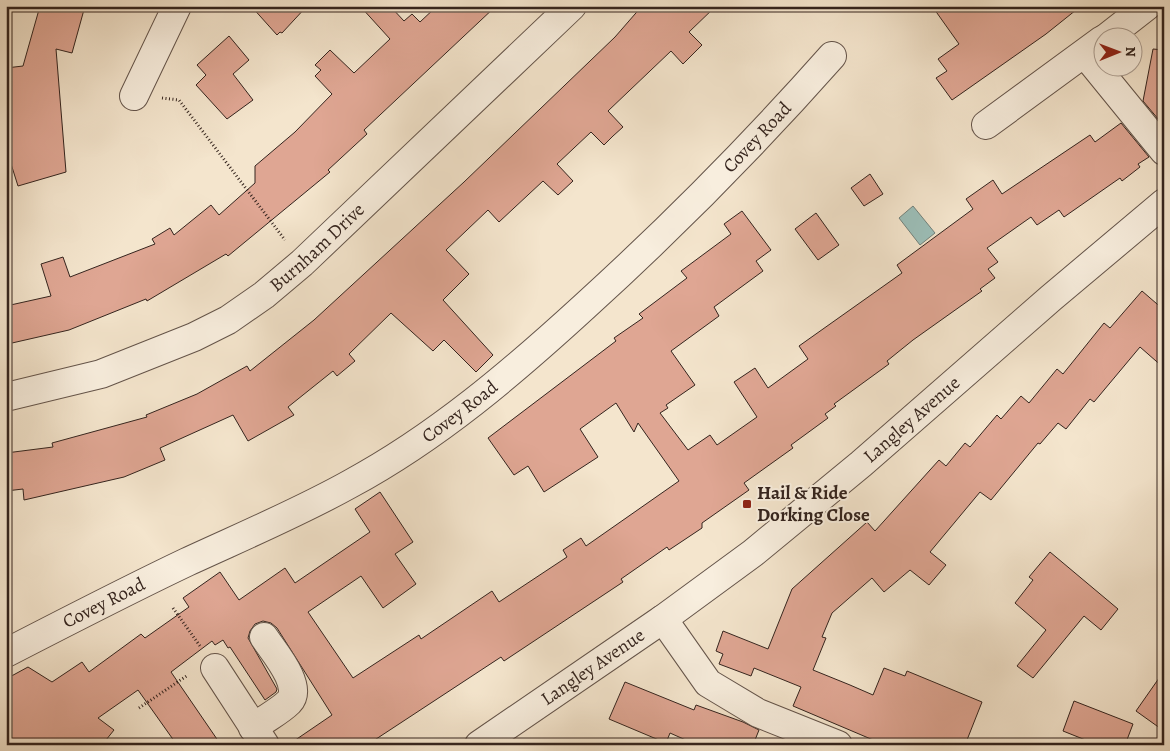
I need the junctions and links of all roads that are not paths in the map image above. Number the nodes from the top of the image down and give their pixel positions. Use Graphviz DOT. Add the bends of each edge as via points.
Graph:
graph roads {
  1 [pos="177,6"];
  2 [pos="572,6"];
  3 [pos="1147,6"];
  4 [pos="1119,28"];
  5 [pos="1092,48"];
  6 [pos="832,56"];
  7 [pos="1119,78"];
  8 [pos="134,96"];
  9 [pos="986,125"];
  10 [pos="1164,151"];
  11 [pos="1164,203"];
  12 [pos="6,397"];
  13 [pos="662,619"];
  14 [pos="264,637"];
  15 [pos="6,652"];
  16 [pos="215,668"];
  17 [pos="786,735"];
  18 [pos="259,736"];
  19 [pos="479,745"];
  20 [pos="838,745"];
  1 -- 8 [label="street"];
  2 -- 12 [label="street, Burnham Drive" via="302,263 236,315 194,337 101,374"];
  3 -- 4 [label="street"];
  5 -- 9 [label="street"];
  6 -- 15 [label="street, Covey Road" via="777,118 642,255 535,352 419,441 351,484"];
  7 -- 10 [label="street"];
  11 -- 13 [label="street, Langley Avenue" via="861,464 753,553"];
  13 -- 17 [label="street" via="708,683 758,713"];
  13 -- 19 [label="street, Langley Avenue"];
  14 -- 18 [label="street" via="292,679 293,689 290,701"];
  16 -- 18 [label="street"];
  17 -- 20 [label="street"];
}
